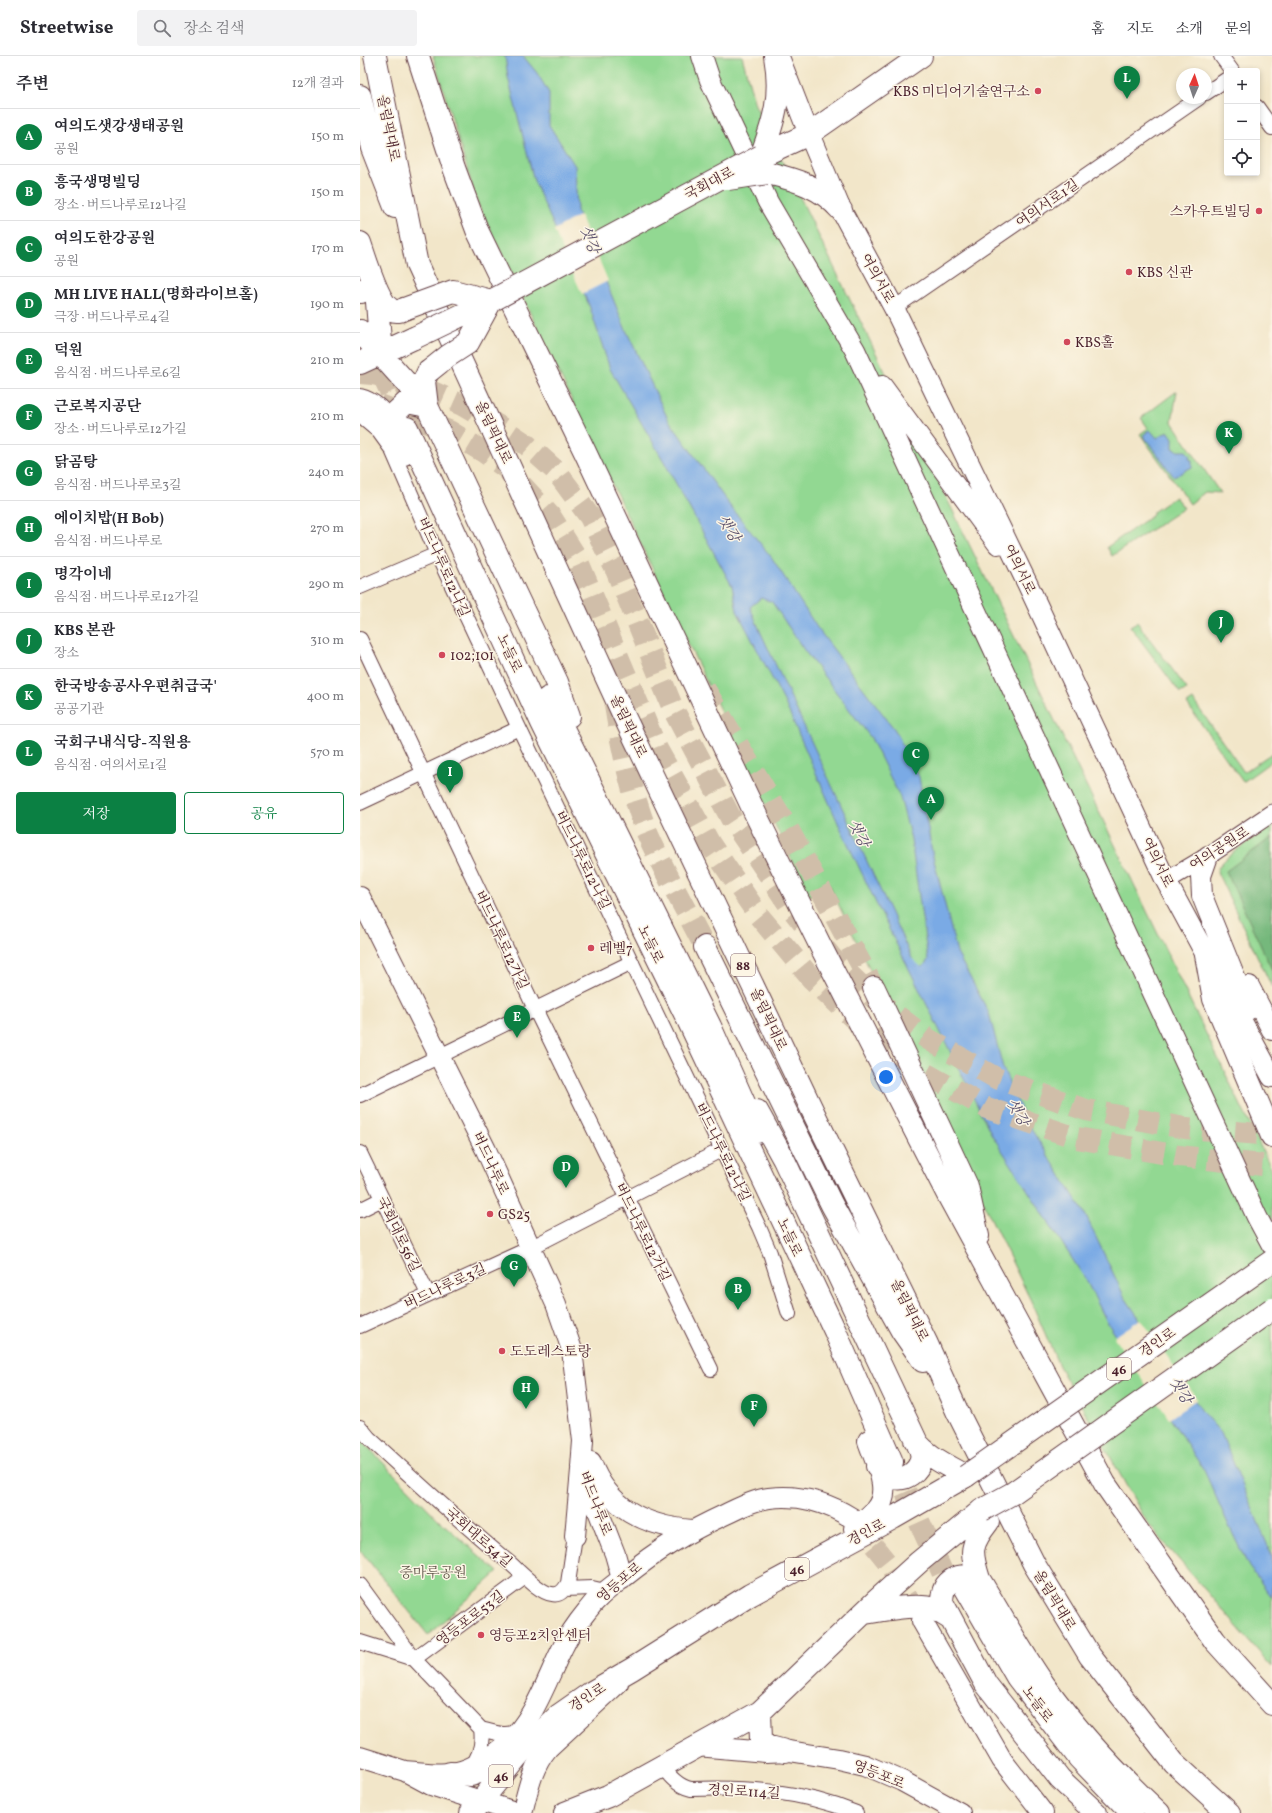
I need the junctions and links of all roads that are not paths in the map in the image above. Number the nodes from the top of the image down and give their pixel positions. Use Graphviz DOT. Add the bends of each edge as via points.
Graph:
graph roads {
  1 [pos="375,56"];
  2 [pos="418,56"];
  3 [pos="702,56"];
  4 [pos="775,56"];
  5 [pos="779,56"];
  6 [pos="920,56"];
  7 [pos="1221,56"];
  8 [pos="1230,68"];
  9 [pos="1224,81"];
  10 [pos="1212,90"];
  11 [pos="360,96"];
  12 [pos="1191,104"];
  13 [pos="1260,111"];
  14 [pos="1272,128"];
  15 [pos="809,134"];
  16 [pos="765,164"];
  17 [pos="840,210"];
  18 [pos="360,243"];
  19 [pos="417,265"];
  20 [pos="366,290"];
  21 [pos="491,301"];
  22 [pos="894,308"];
  23 [pos="360,331"];
  24 [pos="855,350"];
  25 [pos="381,354"];
  26 [pos="360,363"];
  27 [pos="360,400"];
  28 [pos="360,416"];
  29 [pos="412,421"];
  30 [pos="437,554"];
  31 [pos="1027,583"];
  32 [pos="360,587"];
  33 [pos="360,639"];
  34 [pos="519,728"];
  35 [pos="423,774"];
  36 [pos="360,803"];
  37 [pos="1272,813"];
  38 [pos="1208,856"];
  39 [pos="1166,881"];
  40 [pos="1202,896"];
  41 [pos="360,897"];
  42 [pos="705,947"];
  43 [pos="1206,955"];
  44 [pos="632,962"];
  45 [pos="874,988"];
  46 [pos="535,1009"];
  47 [pos="1272,1030"];
  48 [pos="441,1056"];
  49 [pos="1272,1070"];
  50 [pos="1272,1077"];
  51 [pos="360,1095"];
  52 [pos="1272,1136"];
  53 [pos="721,1150"];
  54 [pos="360,1153"];
  55 [pos="626,1198"];
  56 [pos="382,1199"];
  57 [pos="360,1210"];
  58 [pos="1272,1245"];
  59 [pos="530,1248"];
  60 [pos="982,1257"];
  61 [pos="1272,1261"];
  62 [pos="428,1294"];
  63 [pos="1272,1309"];
  64 [pos="789,1314"];
  65 [pos="360,1326"];
  66 [pos="711,1369"];
  67 [pos="958,1411"];
  68 [pos="360,1427"];
  69 [pos="583,1441"];
  70 [pos="897,1456"];
  71 [pos="581,1467"];
  72 [pos="966,1476"];
  73 [pos="985,1516"];
  74 [pos="852,1518"];
  75 [pos="692,1530"];
  76 [pos="608,1535"];
  77 [pos="575,1536"];
  78 [pos="834,1549"];
  79 [pos="525,1577"];
  80 [pos="622,1578"];
  81 [pos="964,1584"];
  82 [pos="360,1585"];
  83 [pos="565,1589"];
  84 [pos="605,1590"];
  85 [pos="864,1613"];
  86 [pos="950,1618"];
  87 [pos="922,1621"];
  88 [pos="360,1642"];
  89 [pos="414,1659"];
  90 [pos="632,1669"];
  91 [pos="1272,1704"];
  92 [pos="760,1712"];
  93 [pos="481,1729"];
  94 [pos="521,1741"];
  95 [pos="697,1746"];
  96 [pos="785,1751"];
  97 [pos="360,1757"];
  98 [pos="662,1766"];
  99 [pos="405,1771"];
  100 [pos="459,1771"];
  101 [pos="607,1805"];
  102 [pos="476,1807"];
  103 [pos="829,1808"];
  104 [pos="518,1813"];
  105 [pos="522,1813"];
  106 [pos="565,1813"];
  107 [pos="856,1813"];
  108 [pos="960,1813"];
  109 [pos="1043,1813"];
  110 [pos="1096,1813"];
  111 [pos="1113,1813"];
  112 [pos="1132,1813"];
  113 [pos="1159,1813"];
  114 [pos="1229,1813"];
  1 -- 19 [label="main road, 올림픽대로 / 88"];
  2 -- 60 [label="main road" via="477,230 823,951 949,1198"];
  3 -- 24 [label="main road" via="710,80 768,202"];
  4 -- 16 [label="main road" via="779,89"];
  5 -- 15 [label="main road, 여의서로"];
  6 -- 15 [label="main road, 국회대로"];
  7 -- 8 [label="street"];
  9 -- 10 [label="street"];
  11 -- 19 [label="main road" via="372,148"];
  12 -- 22 [label="street, 여의서로1길"];
  13 -- 14 [label="street"];
  15 -- 16 [label="main road, 국회대로"];
  15 -- 17 [label="main road, 여의서로"];
  16 -- 17 [label="main road" via="815,188"];
  16 -- 21 [label="main road, 국회대로, bridge" via="713,181"];
  17 -- 22 [label="main road, 여의서로"];
  18 -- 20 [label="main road"];
  19 -- 67 [label="main road, 올림픽대로 / 88" via="624,716"];
  20 -- 21 [label="main road, bridge" via="392,310 399,311 453,291"];
  20 -- 25 [label="main road"];
  21 -- 25 [label="main road, 국회대로, bridge"];
  21 -- 29 [label="main road, bridge" via="468,343 428,372"];
  22 -- 31 [label="main road, 여의서로"];
  23 -- 25 [label="main road"];
  24 -- 31 [label="main road"];
  24 -- 58 [label="main road" via="1256,1217"];
  25 -- 26 [label="main road"];
  25 -- 29 [label="main road"];
  27 -- 29 [label="main road" via="381,412"];
  28 -- 30 [label="street, 버드나루로12나길" via="379,432 392,450"];
  29 -- 70 [label="main road, 노들로" via="710,1026"];
  29 -- 70 [label="main road, 노들로" via="560,760 687,1018 749,1175 816,1314 868,1438"];
  30 -- 32 [label="street"];
  30 -- 34 [label="street, 버드나루로12나길"];
  31 -- 39 [label="main road, 여의서로"];
  33 -- 35 [label="street, 버드나루로12가길"];
  34 -- 35 [label="street"];
  34 -- 44 [label="street, 버드나루로12나길"];
  35 -- 36 [label="street"];
  35 -- 46 [label="street, 버드나루로12가길"];
  37 -- 38 [label="street, 여의공원로"];
  38 -- 39 [label="street, 여의공원로"];
  38 -- 40 [label="main road" via="1201,876"];
  39 -- 43 [label="main road, 여의서로"];
  40 -- 47 [label="main road"];
  40 -- 49 [label="main road"];
  41 -- 48 [label="main road, 버드나루로"];
  42 -- 67 [label="main road" via="832,1205 902,1331"];
  43 -- 50 [label="main road, 여의서로"];
  43 -- 52 [label="main road" via="1214,999"];
  44 -- 46 [label="street"];
  44 -- 53 [label="street, 버드나루로12나길"];
  45 -- 60 [label="main road" via="967,1186"];
  46 -- 48 [label="street"];
  46 -- 55 [label="street, 버드나루로12가길"];
  48 -- 51 [label="street"];
  48 -- 59 [label="main road, 버드나루로"];
  53 -- 55 [label="street, 버드나루로3길"];
  53 -- 64 [label="street, 버드나루로12나길" via="770,1253"];
  54 -- 56 [label="street, 국회대로56길"];
  55 -- 59 [label="street, 버드나루로3길"];
  55 -- 66 [label="street, 버드나루로12가길"];
  56 -- 57 [label="street"];
  56 -- 62 [label="street, 국회대로56길"];
  59 -- 62 [label="street, 버드나루로3길"];
  59 -- 69 [label="main road, 버드나루로" via="556,1304 572,1350"];
  60 -- 91 [label="main road" via="1105,1484 1215,1640"];
  61 -- 72 [label="main road, 경인로 / 46, bridge"];
  62 -- 65 [label="street, 버드나루로3길"];
  63 -- 73 [label="main road, bridge" via="1013,1493"];
  67 -- 114 [label="main road, 올림픽대로 / 88" via="1034,1564 1090,1656 1174,1763"];
  68 -- 79 [label="street, 국회대로54길" via="369,1438"];
  69 -- 71 [label="main road, 버드나루로"];
  69 -- 75 [label="main road" via="596,1476 626,1509 645,1520 668,1528"];
  70 -- 72 [label="main road" via="919,1446"];
  70 -- 78 [label="main road" via="877,1510"];
  71 -- 76 [label="main road, 버드나루로"];
  71 -- 77 [label="main road"];
  72 -- 78 [label="main road, 경인로 / 46"];
  73 -- 81 [label="main road" via="973,1546 974,1562"];
  73 -- 85 [label="main road" via="919,1562"];
  74 -- 75 [label="main road, 영등포로 / 46" via="836,1508 810,1499 781,1497 753,1502"];
  75 -- 80 [label="main road, 영등포로 / 46" via="654,1552"];
  76 -- 77 [label="main road" via="595,1525 585,1526 578,1530"];
  76 -- 80 [label="main road, 버드나루로"];
  77 -- 83 [label="street"];
  78 -- 90 [label="main road, 경인로 / 46" via="750,1594"];
  79 -- 83 [label="street, 국회대로54길" via="553,1594"];
  79 -- 89 [label="street, 영등포로53길"];
  80 -- 84 [label="main road, 영등포로 / 46"];
  81 -- 86 [label="main road" via="962,1575 951,1580 942,1591 942,1602"];
  81 -- 111 [label="main road, 노들로" via="1003,1682 1068,1769"];
  81 -- 112 [label="main road, 노들로" via="1017,1677 1079,1758"];
  81 -- 113 [label="main road" via="1089,1742"];
  82 -- 89 [label="street"];
  83 -- 84 [label="street"];
  84 -- 94 [label="main road, 영등포로 / 46" via="587,1611 563,1647"];
  85 -- 86 [label="main road" via="918,1607 934,1609"];
  85 -- 92 [label="main road"];
  86 -- 110 [label="main road" via="986,1684 1060,1779"];
  87 -- 109 [label="main road" via="1002,1760"];
  88 -- 89 [label="street"];
  89 -- 93 [label="street"];
  90 -- 94 [label="main road, 경인로 / 46" via="592,1692"];
  90 -- 105 [label="main road" via="540,1758 534,1769"];
  92 -- 95 [label="main road"];
  92 -- 96 [label="main road" via="761,1740 766,1746"];
  93 -- 94 [label="street" via="509,1735"];
  93 -- 100 [label="street" via="480,1751 472,1766"];
  94 -- 100 [label="main road" via="490,1768 471,1775"];
  94 -- 102 [label="main road, 경인로 / 46"];
  95 -- 96 [label="main road, 영등포로" via="766,1752"];
  95 -- 98 [label="main road"];
  96 -- 108 [label="main road, 영등포로" via="865,1765 902,1781"];
  97 -- 99 [label="main road"];
  98 -- 101 [label="main road"];
  98 -- 103 [label="street, 경인로114길" via="682,1787 751,1788 794,1794"];
  99 -- 100 [label="main road"];
  99 -- 102 [label="main road"];
  101 -- 106 [label="main road"];
  102 -- 104 [label="main road"];
  103 -- 107 [label="street, 경인로114길"];
}
